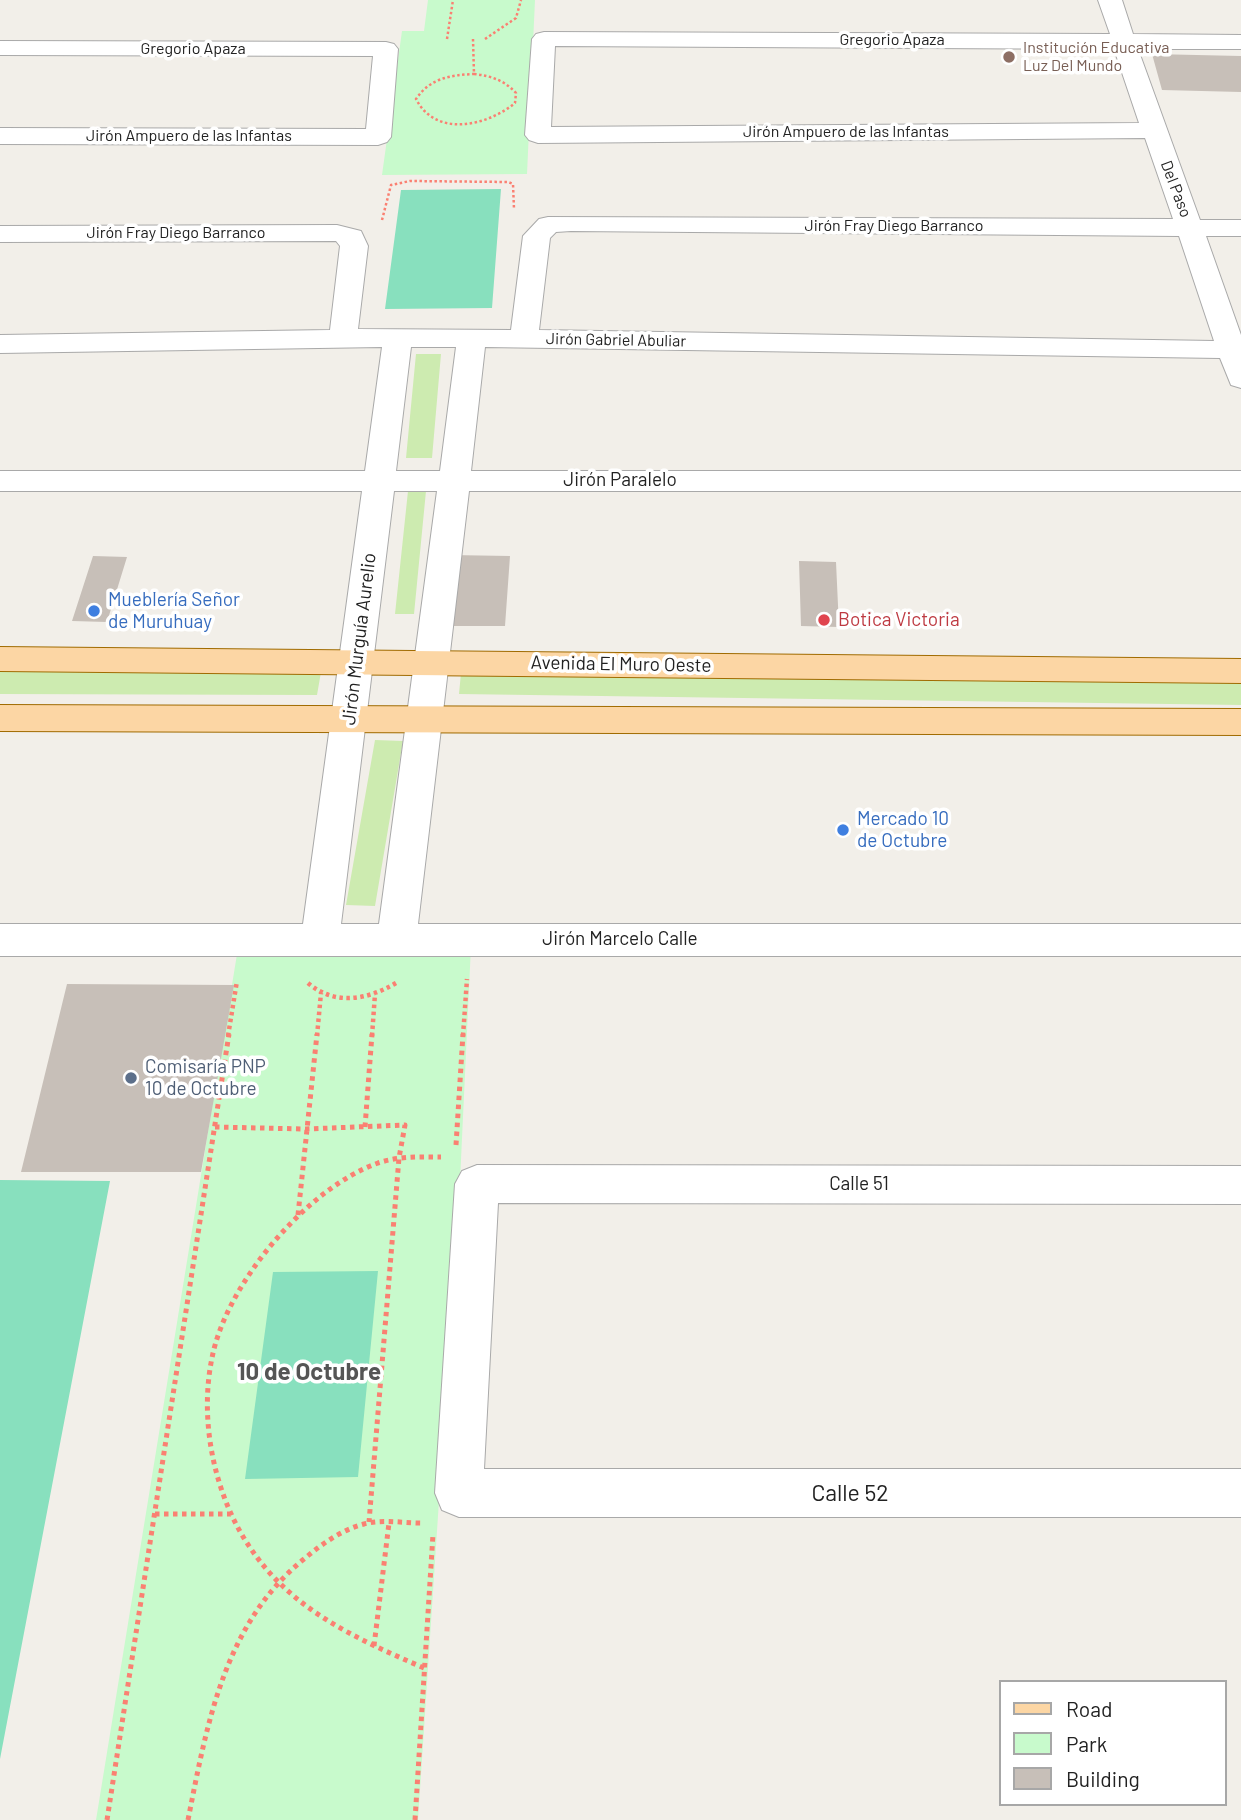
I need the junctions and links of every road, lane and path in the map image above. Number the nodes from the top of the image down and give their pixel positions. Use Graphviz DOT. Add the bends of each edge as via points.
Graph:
graph roads {
  1 [pos="453,0"];
  2 [pos="520,0"];
  3 [pos="1110,0"];
  4 [pos="447,39"];
  5 [pos="473,39"];
  6 [pos="485,39"];
  7 [pos="1123,40"];
  8 [pos="1241,42"];
  9 [pos="0,48"];
  10 [pos="474,74"];
  11 [pos="1153,130"];
  12 [pos="538,135"];
  13 [pos="0,136"];
  14 [pos="378,137"];
  15 [pos="1191,228"];
  16 [pos="1241,228"];
  17 [pos="542,231"];
  18 [pos="0,234"];
  19 [pos="351,237"];
  20 [pos="342,338"];
  21 [pos="398,338"];
  22 [pos="472,338"];
  23 [pos="524,339"];
  24 [pos="0,344"];
  25 [pos="1232,350"];
  26 [pos="1241,379"];
  27 [pos="454,480"];
  28 [pos="0,481"];
  29 [pos="380,481"];
  30 [pos="1241,481"];
  31 [pos="0,659"];
  32 [pos="356,662"];
  33 [pos="431,662"];
  34 [pos="1241,671"];
  35 [pos="349,717"];
  36 [pos="425,717"];
  37 [pos="0,718"];
  38 [pos="1241,722"];
  39 [pos="320,939"];
  40 [pos="397,939"];
  41 [pos="0,940"];
  42 [pos="1241,940"];
  43 [pos="238,978"];
  44 [pos="321,993"];
  45 [pos="375,994"];
  46 [pos="215,1127"];
  47 [pos="365,1127"];
  48 [pos="306,1129"];
  49 [pos="399,1158"];
  50 [pos="466,1170"];
  51 [pos="1241,1185"];
  52 [pos="298,1215"];
  53 [pos="1241,1493"];
  54 [pos="446,1508"];
  55 [pos="155,1514"];
  56 [pos="231,1514"];
  57 [pos="369,1522"];
  58 [pos="389,1523"];
  59 [pos="276,1582"];
  60 [pos="374,1646"];
  61 [pos="424,1668"];
  62 [pos="107,1820"];
  63 [pos="188,1820"];
  1 -- 4 [label="path"];
  2 -- 6 [label="path" via="516,18"];
  3 -- 7 [label="street, Del Paso"];
  5 -- 10 [label="path"];
  7 -- 8 [label="street, Gregorio Apaza"];
  7 -- 11 [label="street, Del Paso"];
  7 -- 12 [label="street, Gregorio Apaza" via="544,39"];
  9 -- 14 [label="street, Gregorio Apaza" via="386,49"];
  10 -- 10 [label="path" via="453,75 421,88 416,99 419,109 430,118 469,124 506,113 515,103 516,93 508,83"];
  11 -- 12 [label="street, Jirón Ampuero de las Infantas"];
  11 -- 15 [label="street, Del Paso"];
  13 -- 14 [label="street, Jirón Ampuero de las Infantas"];
  15 -- 16 [label="street, Jirón Fray Diego Barranco"];
  15 -- 17 [label="street, Jirón Fray Diego Barranco" via="570,223"];
  15 -- 25 [label="street, Del Paso"];
  17 -- 19 [label="path" via="520,230 513,221 514,191 508,182 410,181 391,185 381,223"];
  17 -- 23 [label="street"];
  18 -- 19 [label="street, Jirón Fray Diego Barranco" via="337,233"];
  19 -- 20 [label="street" via="354,246"];
  20 -- 21 [label="street, Jirón Gabriel Abuliar"];
  20 -- 24 [label="street, Jirón Gabriel Abuliar"];
  21 -- 22 [label="street, Jirón Gabriel Abuliar"];
  21 -- 29 [label="street, Jirón Murguía Aurelio"];
  22 -- 23 [label="street, Jirón Gabriel Abuliar"];
  22 -- 27 [label="street"];
  23 -- 25 [label="street, Jirón Gabriel Abuliar"];
  25 -- 26 [label="street, Del Paso"];
  27 -- 29 [label="street, Jirón Paralelo"];
  27 -- 30 [label="street, Jirón Paralelo"];
  27 -- 33 [label="street"];
  28 -- 29 [label="street, Jirón Paralelo"];
  29 -- 32 [label="street, Jirón Murguía Aurelio"];
  31 -- 32 [label="main road, Avenida El Muro Oeste"];
  32 -- 33 [label="main road, Avenida El Muro Oeste"];
  32 -- 35 [label="street, Jirón Murguía Aurelio"];
  33 -- 34 [label="main road, Avenida El Muro Oeste"];
  33 -- 36 [label="street"];
  35 -- 36 [label="main road"];
  35 -- 37 [label="main road"];
  35 -- 39 [label="street, Jirón Murguía Aurelio"];
  36 -- 38 [label="main road"];
  36 -- 40 [label="street"];
  39 -- 40 [label="street, Jirón Marcelo Calle"];
  39 -- 41 [label="street, Jirón Marcelo Calle"];
  40 -- 42 [label="street, Jirón Marcelo Calle"];
  43 -- 46 [label="path"];
  44 -- 48 [label="path"];
  45 -- 47 [label="path"];
  46 -- 48 [label="path"];
  46 -- 55 [label="path"];
  47 -- 48 [label="path"];
  47 -- 49 [label="path" via="405,1125"];
  48 -- 52 [label="path"];
  49 -- 50 [label="path"];
  49 -- 52 [label="path" via="374,1164 343,1181"];
  49 -- 57 [label="path"];
  50 -- 51 [label="street, Calle 51"];
  50 -- 54 [label="street"];
  52 -- 56 [label="path" via="240,1290 216,1339 209,1386 211,1442"];
  53 -- 54 [label="street, Calle 52"];
  54 -- 58 [label="path"];
  55 -- 56 [label="path"];
  55 -- 62 [label="path"];
  56 -- 59 [label="path"];
  57 -- 58 [label="path"];
  57 -- 59 [label="path" via="336,1536"];
  58 -- 60 [label="path"];
  59 -- 60 [label="path" via="301,1603"];
  59 -- 63 [label="path" via="253,1611 223,1667"];
  60 -- 61 [label="path"];
}
